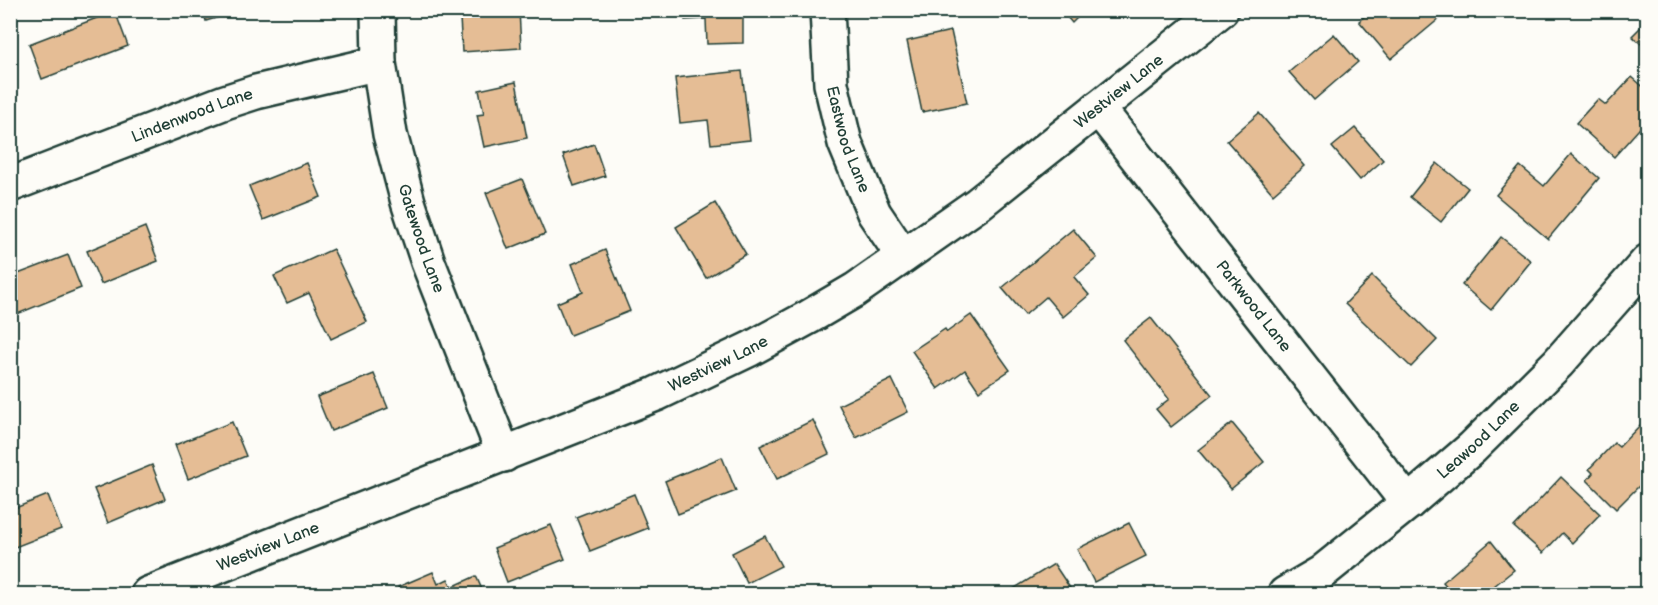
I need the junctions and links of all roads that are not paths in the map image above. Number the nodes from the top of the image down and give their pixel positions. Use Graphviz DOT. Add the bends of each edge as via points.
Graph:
graph roads {
  1 [pos="378,10"];
  2 [pos="827,10"];
  3 [pos="1221,10"];
  4 [pos="379,63"];
  5 [pos="1098,108"];
  6 [pos="10,185"];
  7 [pos="903,256"];
  8 [pos="1647,261"];
  9 [pos="504,455"];
  10 [pos="1408,503"];
  11 [pos="148,594"];
  12 [pos="1285,594"];
  1 -- 4 [label="street, Gatewood Lane"];
  2 -- 7 [label="street, Eastwood Lane" via="831,84 845,143 874,213"];
  3 -- 5 [label="street, Westview Lane"];
  4 -- 6 [label="street, Lindenwood Lane" via="225,102"];
  4 -- 9 [label="street, Gatewood Lane" via="390,134 408,202"];
  5 -- 7 [label="street, Westview Lane" via="978,204"];
  5 -- 10 [label="street, Parkwood Lane"];
  7 -- 9 [label="street, Westview Lane" via="855,290 750,350 656,394"];
  8 -- 10 [label="street, Leawood Lane" via="1558,363 1472,448"];
  9 -- 11 [label="street, Westview Lane"];
  10 -- 12 [label="street, Leawood Lane" via="1322,573"];
}
